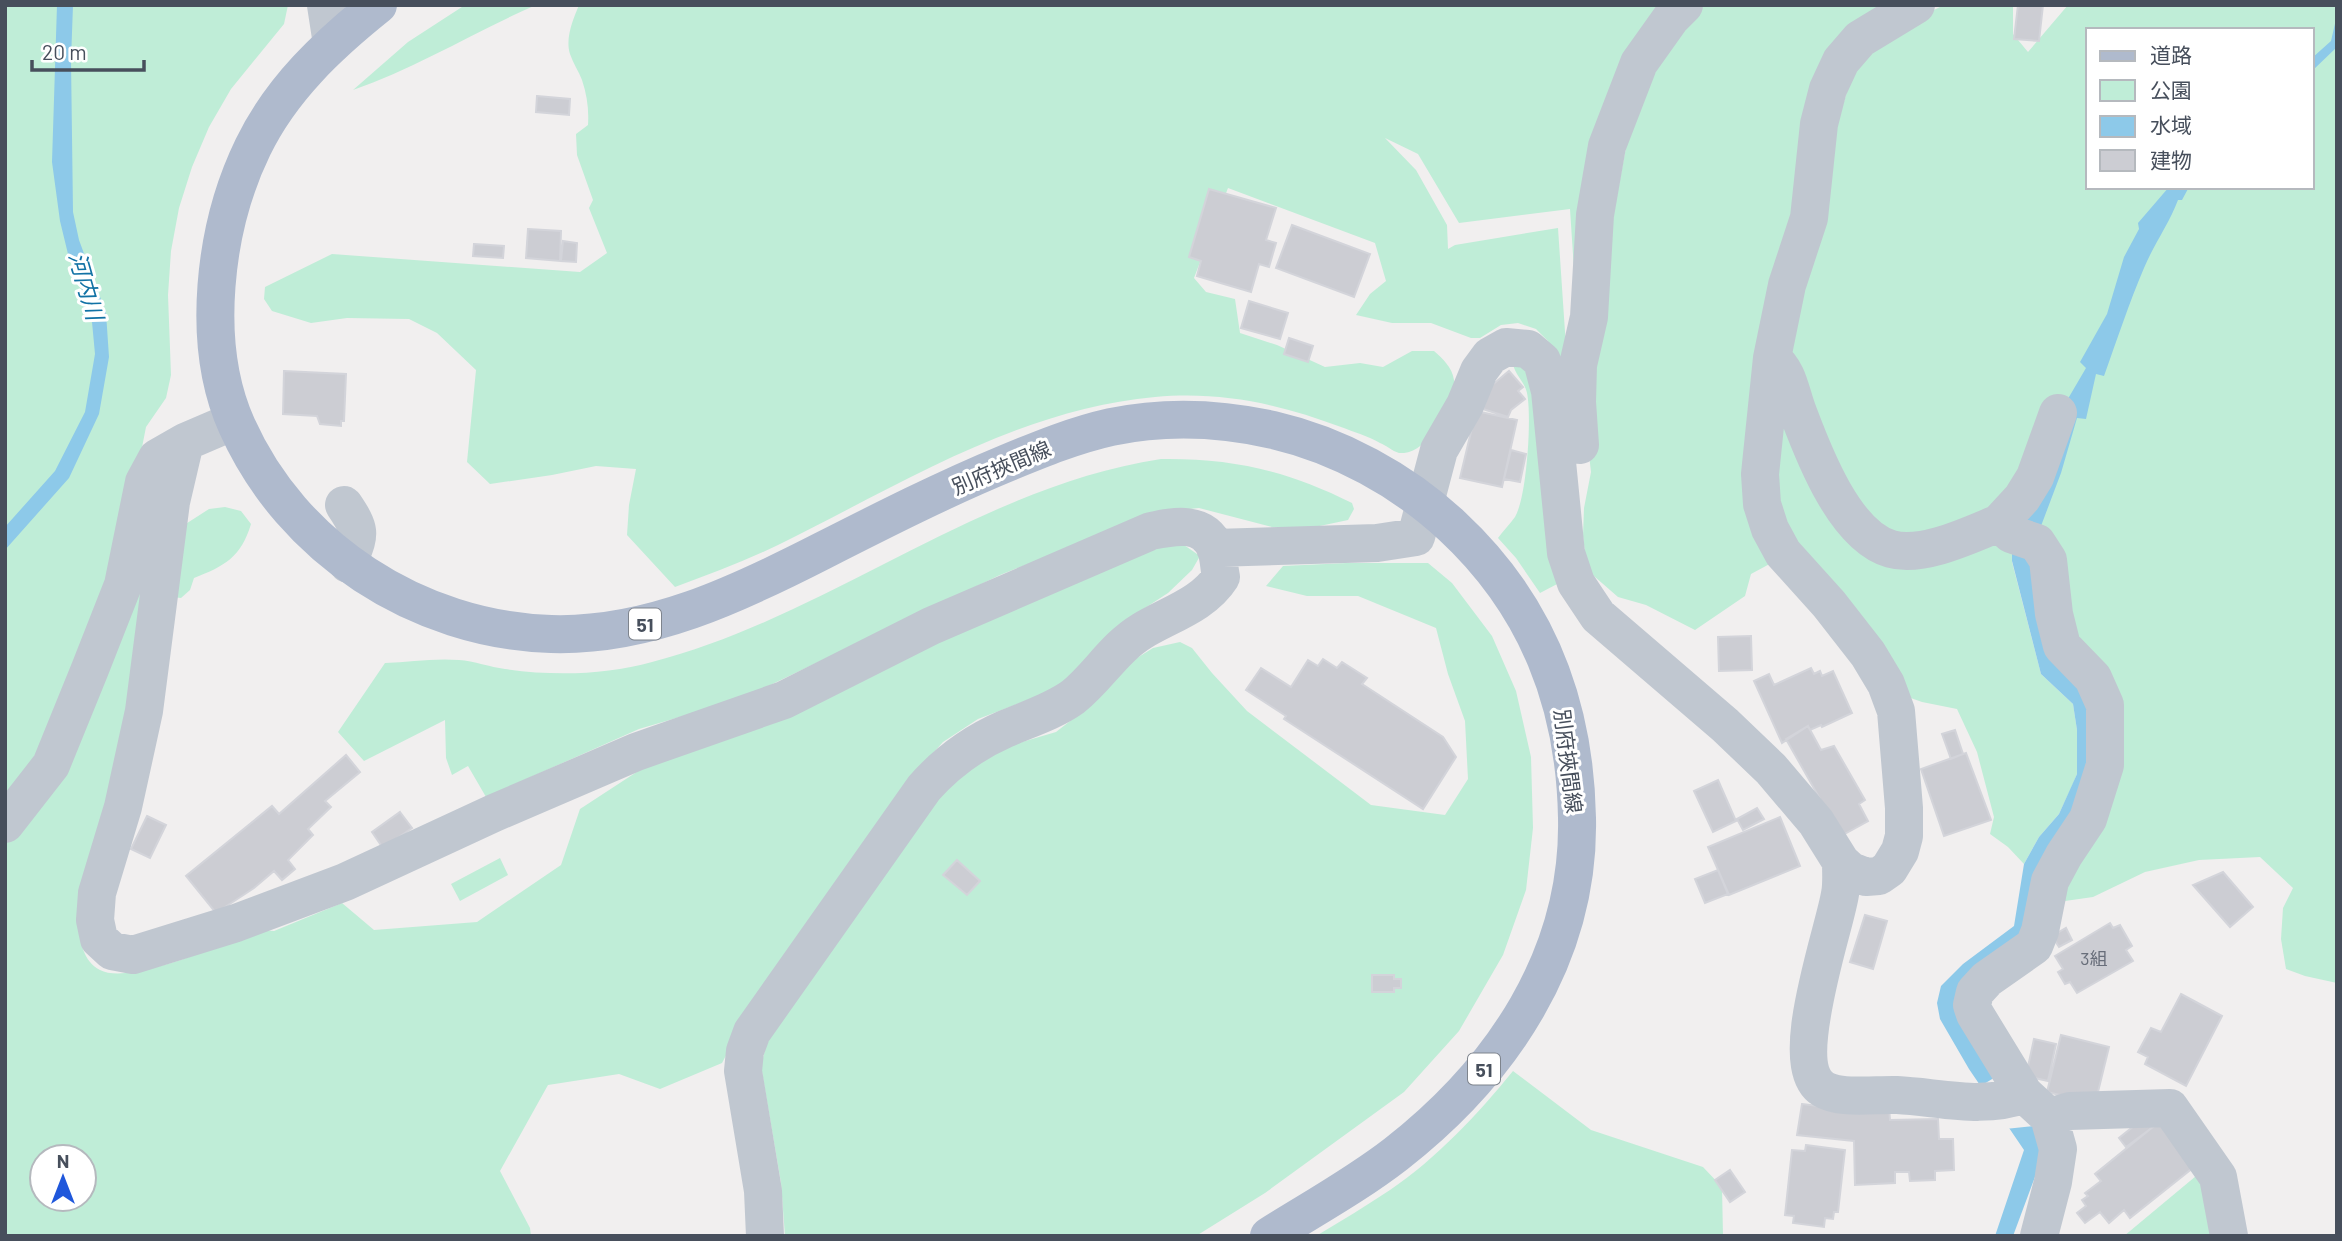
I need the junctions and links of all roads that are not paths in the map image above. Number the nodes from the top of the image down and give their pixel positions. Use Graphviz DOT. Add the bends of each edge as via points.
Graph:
graph roads {
  1 [pos="326,5"];
  2 [pos="378,5"];
  3 [pos="1684,5"];
  4 [pos="1916,5"];
  5 [pos="332,44"];
  6 [pos="1772,358"];
  7 [pos="2058,413"];
  8 [pos="234,421"];
  9 [pos="185,442"];
  10 [pos="1427,502"];
  11 [pos="344,505"];
  12 [pos="1564,519"];
  13 [pos="2016,533"];
  14 [pos="1215,548"];
  15 [pos="348,564"];
  16 [pos="5,824"];
  17 [pos="1841,862"];
  18 [pos="2020,1102"];
  19 [pos="765,1236"];
  20 [pos="1269,1236"];
  21 [pos="2039,1236"];
  22 [pos="2230,1236"];
  1 -- 5 [label="street"];
  2 -- 5 [label="main road, 別府挾間線 / 51"];
  3 -- 12 [label="street" via="1639,63 1607,146 1595,215 1589,317 1578,365 1583,482"];
  4 -- 6 [label="street" via="1860,39 1841,61 1828,89 1819,124 1809,218 1787,285"];
  5 -- 8 [label="main road, 別府挾間線 / 51" via="271,115 237,183 226,220 215,296 223,381"];
  6 -- 13 [label="street" via="1783,368 1824,478 1868,535 1889,549 1908,551"];
  6 -- 17 [label="street" via="1760,474 1770,529 1783,553 1868,654 1896,711 1904,808 1900,851 1880,876 1866,877"];
  7 -- 13 [label="street" via="2035,477 2021,499"];
  8 -- 9 [label="street"];
  8 -- 15 [label="main road, 別府挾間線 / 51" via="282,500"];
  9 -- 14 [label="street" via="172,502 144,711 123,807 97,893 99,939 112,951 133,955 345,882 636,752 784,700 931,626 1151,531 1177,526 1199,529"];
  9 -- 16 [label="street" via="157,458 144,482 123,585 51,765"];
  10 -- 12 [label="street" via="1439,450 1479,371 1490,356 1506,347 1528,349 1542,361 1550,391"];
  10 -- 14 [label="street" via="1416,537 1377,543"];
  10 -- 15 [label="main road, 別府挾間線 / 51" via="1371,468 1289,434 1234,422 1158,421 1116,426 1036,452 915,503 730,596 640,625 598,632 512,631 428,609"];
  10 -- 20 [label="main road, 別府挾間線 / 51" via="1475,548 1513,596 1559,689 1577,818 1563,921 1532,1000 1511,1036 1457,1099 1419,1135 1353,1185"];
  11 -- 15 [label="street" via="359,536"];
  12 -- 17 [label="street" via="1569,595 1771,769"];
  13 -- 18 [label="street" via="2048,560 2062,646 2093,678 2105,705 2105,765 2088,819 2050,881 2034,946 1987,979 1975,992 1972,1005"];
  14 -- 19 [label="street" via="1221,577 1212,590 1141,631 1073,696 965,749 942,767 752,1032 743,1070 763,1191"];
  17 -- 18 [label="street" via="1840,894 1824,951 1810,1032 1812,1078 1826,1092 1845,1095"];
  18 -- 21 [label="street" via="2058,1149"];
  18 -- 22 [label="street" via="2070,1111 2170,1108 2218,1177"];
}
